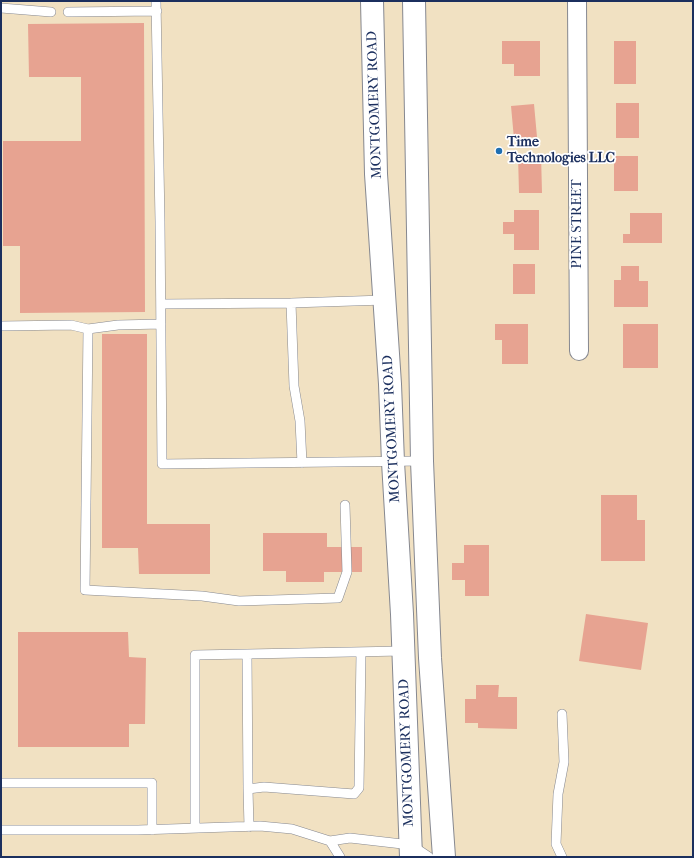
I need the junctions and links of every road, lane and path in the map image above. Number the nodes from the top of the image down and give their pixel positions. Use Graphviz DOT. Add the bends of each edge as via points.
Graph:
graph roads {
  1 [pos="156,1"];
  2 [pos="372,1"];
  3 [pos="414,1"];
  4 [pos="577,1"];
  5 [pos="1,8"];
  6 [pos="157,11"];
  7 [pos="51,12"];
  8 [pos="68,12"];
  9 [pos="385,300"];
  10 [pos="291,303"];
  11 [pos="161,304"];
  12 [pos="161,324"];
  13 [pos="1,326"];
  14 [pos="88,329"];
  15 [pos="579,351"];
  16 [pos="422,461"];
  17 [pos="393,462"];
  18 [pos="302,464"];
  19 [pos="345,505"];
  20 [pos="403,651"];
  21 [pos="361,652"];
  22 [pos="247,654"];
  23 [pos="562,714"];
  24 [pos="1,783"];
  25 [pos="248,789"];
  26 [pos="249,827"];
  27 [pos="195,828"];
  28 [pos="1,830"];
  29 [pos="152,830"];
  30 [pos="330,841"];
  31 [pos="411,851"];
  32 [pos="340,857"];
  33 [pos="429,857"];
  34 [pos="444,857"];
  35 [pos="562,857"];
  1 -- 6 [label="lane"];
  2 -- 9 [label="main road, MONTGOMERY ROAD" via="376,174"];
  3 -- 16 [label="main road, MONTGOMERY ROAD"];
  4 -- 15 [label="street, PINE STREET"];
  5 -- 7 [label="lane"];
  6 -- 8 [label="lane"];
  6 -- 11 [label="lane"];
  9 -- 10 [label="lane"];
  9 -- 17 [label="main road, MONTGOMERY ROAD"];
  10 -- 11 [label="lane"];
  10 -- 18 [label="lane" via="294,386 300,421"];
  11 -- 12 [label="lane"];
  12 -- 14 [label="lane"];
  12 -- 18 [label="lane" via="162,464"];
  13 -- 14 [label="lane" via="71,325"];
  14 -- 19 [label="lane" via="85,590 202,596 239,601 338,598 347,572"];
  16 -- 17 [label="lane"];
  16 -- 34 [label="main road, MONTGOMERY ROAD" via="430,658"];
  17 -- 18 [label="lane"];
  17 -- 20 [label="main road, MONTGOMERY ROAD"];
  20 -- 21 [label="lane"];
  20 -- 31 [label="main road, MONTGOMERY ROAD"];
  21 -- 22 [label="lane"];
  21 -- 25 [label="lane" via="359,788 354,794 264,787"];
  22 -- 25 [label="lane"];
  22 -- 27 [label="lane" via="195,655"];
  23 -- 35 [label="lane" via="564,762 558,794 556,844"];
  24 -- 29 [label="lane" via="152,783"];
  25 -- 26 [label="lane"];
  26 -- 27 [label="lane"];
  26 -- 30 [label="lane" via="292,829"];
  27 -- 29 [label="lane"];
  28 -- 29 [label="lane"];
  30 -- 31 [label="lane" via="350,838"];
  30 -- 32 [label="lane"];
  31 -- 33 [label="lane"];
}
